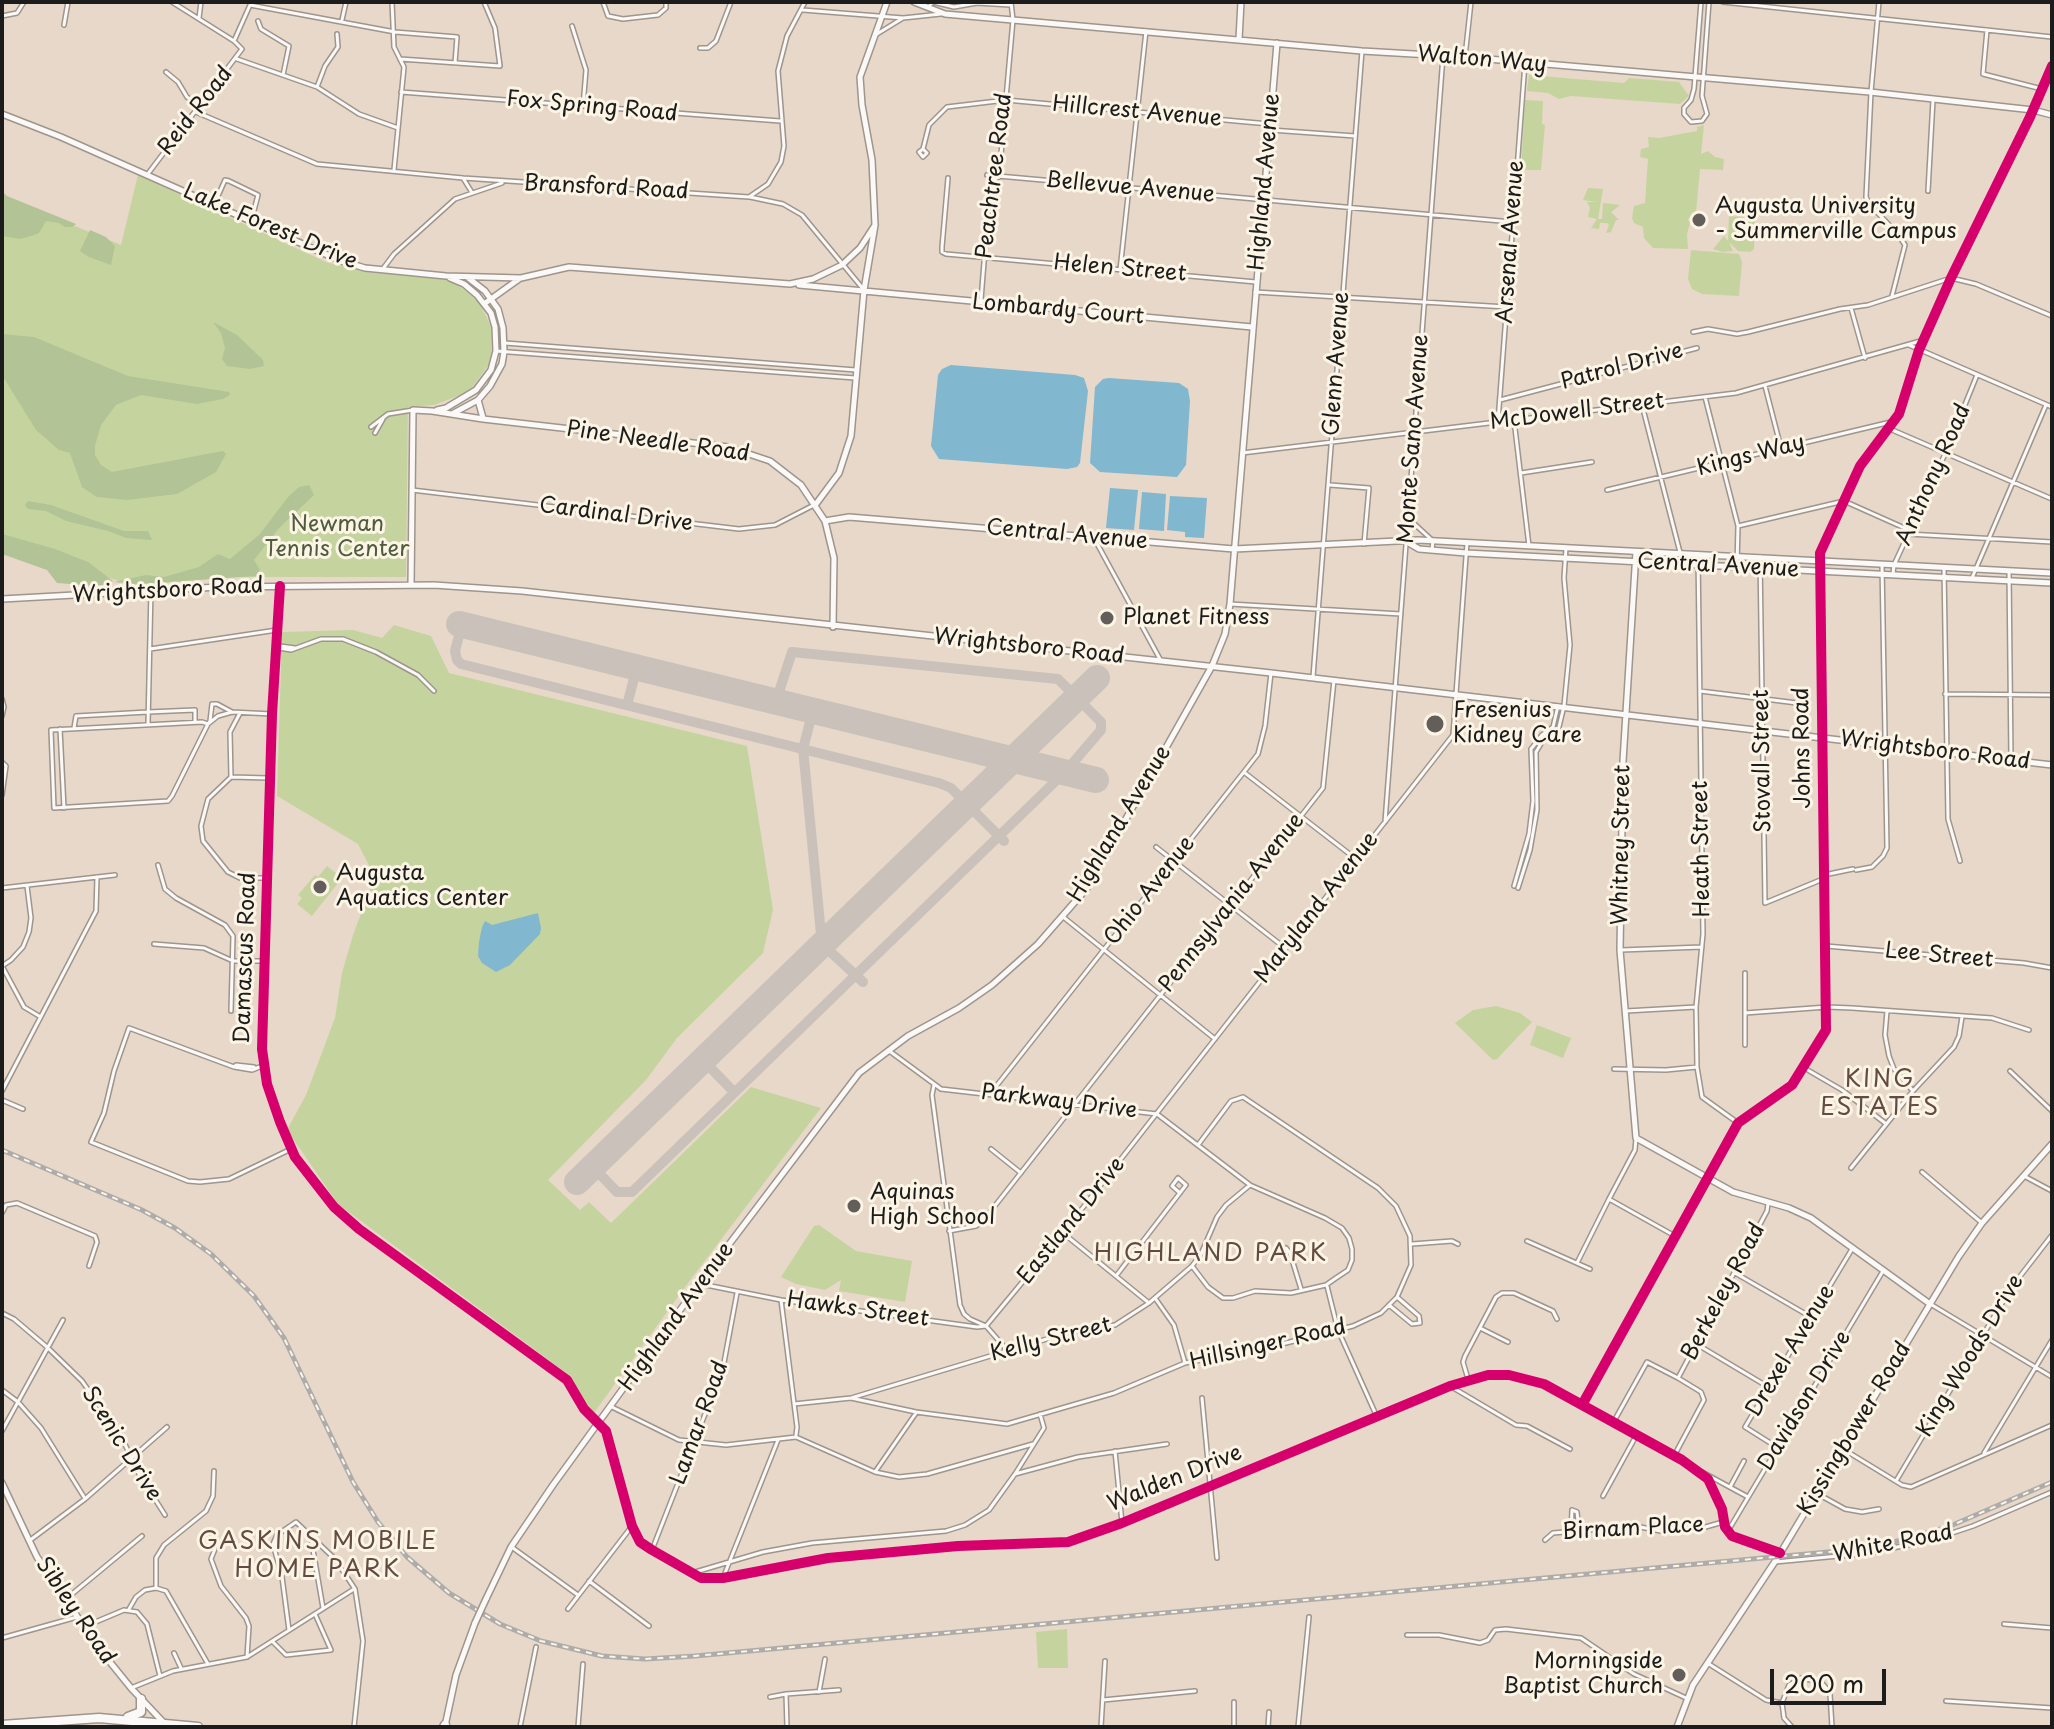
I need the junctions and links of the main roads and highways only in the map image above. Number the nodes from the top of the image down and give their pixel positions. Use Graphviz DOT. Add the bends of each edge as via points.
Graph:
graph roads {
  1 [pos="141,1699"];
  2 [pos="120,1718"];
  3 [pos="2,1725"];
  4 [pos="165,1725"];
  5 [pos="198,1727"];
  1 -- 2 [label="highway" via="141,1712"];
  2 -- 3 [label="highway"];
  2 -- 4 [label="highway"];
  4 -- 5 [label="highway"];
}
